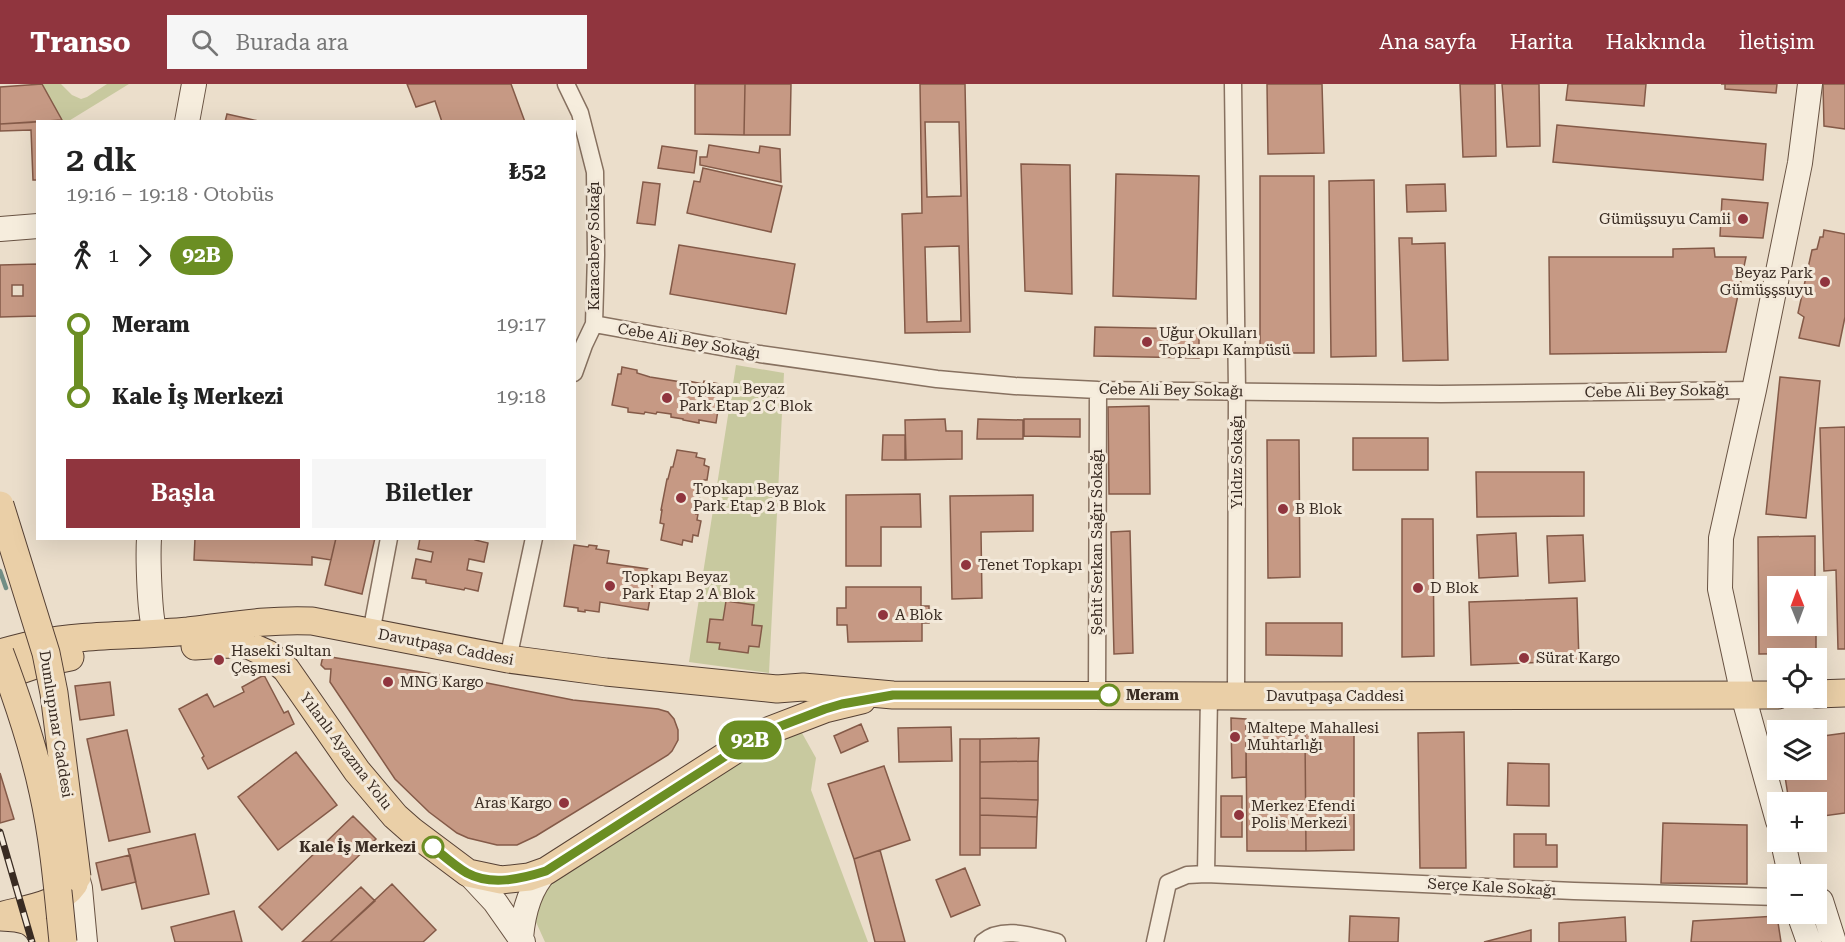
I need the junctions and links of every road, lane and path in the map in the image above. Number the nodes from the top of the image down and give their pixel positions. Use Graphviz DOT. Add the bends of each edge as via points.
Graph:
graph roads {
  1 [pos="194,84"];
  2 [pos="566,84"];
  3 [pos="1233,84"];
  4 [pos="1810,84"];
  5 [pos="187,120"];
  6 [pos="36,226"];
  7 [pos="0,229"];
  8 [pos="594,324"];
  9 [pos="576,364"];
  10 [pos="1098,390"];
  11 [pos="1754,390"];
  12 [pos="1237,391"];
  13 [pos="0,505"];
  14 [pos="389,540"];
  15 [pos="534,540"];
  16 [pos="148,549"];
  17 [pos="312,621"];
  18 [pos="156,633"];
  19 [pos="371,633"];
  20 [pos="127,635"];
  21 [pos="0,638"];
  22 [pos="37,644"];
  23 [pos="0,653"];
  24 [pos="508,659"];
  25 [pos="286,669"];
  26 [pos="0,677"];
  27 [pos="777,689"];
  28 [pos="1845,693"];
  29 [pos="1767,694"];
  30 [pos="1827,694"];
  31 [pos="893,695"];
  32 [pos="1097,695"];
  33 [pos="1743,695"];
  34 [pos="1209,696"];
  35 [pos="1236,696"];
  36 [pos="760,734"];
  37 [pos="1770,792"];
  38 [pos="546,871"];
  39 [pos="468,873"];
  40 [pos="1206,874"];
  41 [pos="77,877"];
  42 [pos="1767,897"];
  43 [pos="0,917"];
  44 [pos="1827,920"];
  45 [pos="1803,924"];
  46 [pos="1021,937"];
  47 [pos="522,940"];
  48 [pos="45,942"];
  49 [pos="63,942"];
  50 [pos="85,942"];
  51 [pos="983,942"];
  52 [pos="1057,942"];
  53 [pos="1155,942"];
  54 [pos="1809,942"];
  55 [pos="1834,942"];
  1 -- 5 [label="main road"];
  2 -- 8 [label="street, Karacabey Sokağı" via="580,113 595,172"];
  3 -- 12 [label="street, Yıldız Sokağı"];
  4 -- 11 [label="main road" via="1800,163"];
  6 -- 7 [label="main road"];
  8 -- 9 [label="street, Karacabey Sokağı"];
  8 -- 10 [label="street, Cebe Ali Bey Sokağı" via="760,354 937,379"];
  10 -- 12 [label="street, Cebe Ali Bey Sokağı"];
  10 -- 32 [label="street, Şehit Serkan Sağır Sokağı"];
  11 -- 12 [label="street, Cebe Ali Bey Sokağı"];
  11 -- 33 [label="main road" via="1721,538 1720,590"];
  12 -- 35 [label="street, Yıldız Sokağı"];
  13 -- 41 [label="main road, Dumlupınar Caddesi, bridge" via="48,663"];
  14 -- 19 [label="street"];
  15 -- 24 [label="street"];
  16 -- 18 [label="main road" via="152,623"];
  16 -- 20 [label="main road" via="136,623"];
  17 -- 18 [label="main road, Davutpaşa Caddesi" via="267,621"];
  17 -- 19 [label="main road, Davutpaşa Caddesi"];
  17 -- 25 [label="main road" via="291,629 281,643"];
  18 -- 20 [label="main road, Davutpaşa Caddesi"];
  19 -- 24 [label="main road, Davutpaşa Caddesi"];
  20 -- 22 [label="main road, Davutpaşa Caddesi"];
  21 -- 22 [label="main road"];
  22 -- 23 [label="main road, Davutpaşa Caddesi"];
  23 -- 49 [label="main road, Dumlupınar Caddesi, bridge" via="44,794"];
  24 -- 27 [label="main road, Davutpaşa Caddesi"];
  25 -- 26 [label="main road" via="253,646 225,644 63,658"];
  25 -- 39 [label="main road, Yılanlı Ayazma Yolu" via="388,809"];
  27 -- 31 [label="main road, Davutpaşa Caddesi" via="803,687"];
  27 -- 36 [label="main road" via="781,710"];
  28 -- 30 [label="main road"];
  29 -- 33 [label="main road, Davutpaşa Caddesi"];
  31 -- 32 [label="main road, Davutpaşa Caddesi"];
  31 -- 36 [label="main road, Davutpaşa Caddesi" via="842,704"];
  32 -- 34 [label="main road, Davutpaşa Caddesi"];
  33 -- 35 [label="main road, Davutpaşa Caddesi"];
  33 -- 37 [label="main road"];
  34 -- 35 [label="main road, Davutpaşa Caddesi"];
  34 -- 40 [label="street"];
  36 -- 38 [label="main road, Davutpaşa Caddesi"];
  38 -- 39 [label="main road, Davutpaşa Caddesi" via="507,880"];
  38 -- 47 [label="main road" via="534,887 522,924"];
  39 -- 47 [label="main road"];
  40 -- 42 [label="street, Serçe Kale Sokağı"];
  40 -- 53 [label="street, Serçe Kale Sokağı" via="1187,875 1168,883"];
  41 -- 43 [label="main road" via="68,893"];
  41 -- 50 [label="main road"];
  43 -- 48 [label="main road" via="32,923"];
  44 -- 55 [label="main road"];
  45 -- 54 [label="main road"];
  46 -- 51 [label="street" via="989,937"];
  46 -- 52 [label="street"];
}
